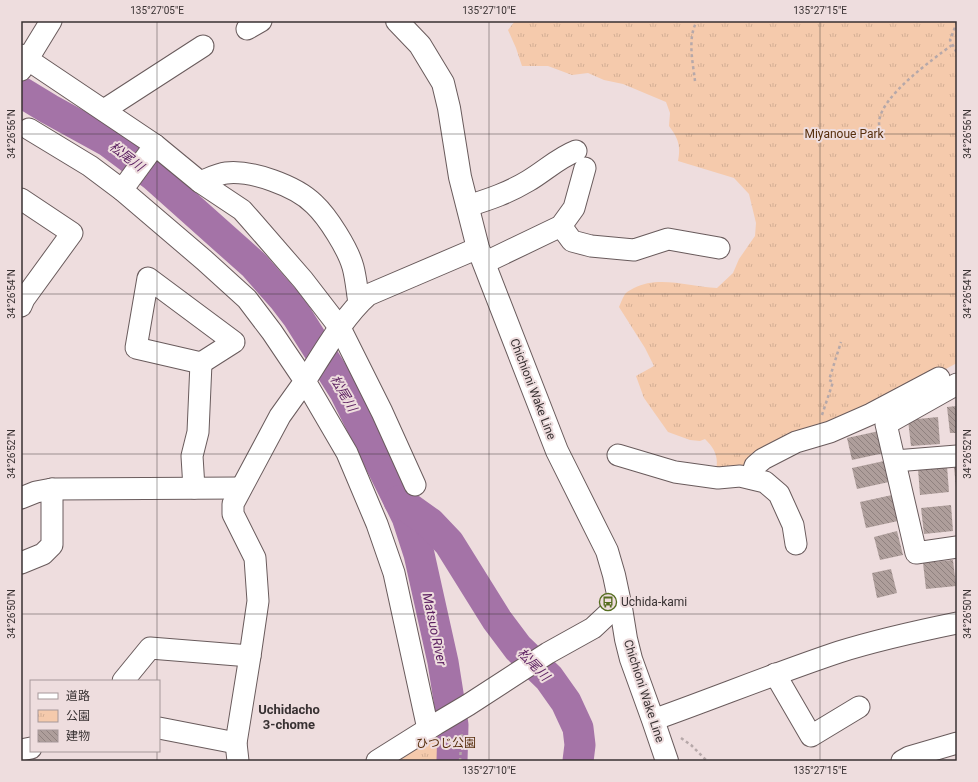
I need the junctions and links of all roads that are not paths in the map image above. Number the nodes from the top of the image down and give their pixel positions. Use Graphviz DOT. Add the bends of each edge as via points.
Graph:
graph roads {
  1 [pos="51,21"];
  2 [pos="397,21"];
  3 [pos="203,46"];
  4 [pos="23,63"];
  5 [pos="104,110"];
  6 [pos="24,131"];
  7 [pos="154,146"];
  8 [pos="200,182"];
  9 [pos="124,187"];
  10 [pos="21,199"];
  11 [pos="468,206"];
  12 [pos="561,226"];
  13 [pos="719,248"];
  14 [pos="481,255"];
  15 [pos="22,301"];
  16 [pos="359,303"];
  17 [pos="338,332"];
  18 [pos="200,363"];
  19 [pos="957,369"];
  20 [pos="308,376"];
  21 [pos="957,384"];
  22 [pos="618,455"];
  23 [pos="957,456"];
  24 [pos="895,461"];
  25 [pos="751,478"];
  26 [pos="415,485"];
  27 [pos="194,488"];
  28 [pos="241,488"];
  29 [pos="52,489"];
  30 [pos="21,498"];
  31 [pos="796,544"];
  32 [pos="957,547"];
  33 [pos="21,563"];
  34 [pos="621,608"];
  35 [pos="957,623"];
  36 [pos="250,656"];
  37 [pos="775,674"];
  38 [pos="124,680"];
  39 [pos="859,707"];
  40 [pos="653,720"];
  41 [pos="432,726"];
  42 [pos="160,728"];
  43 [pos="957,743"];
  44 [pos="237,752"];
  45 [pos="377,761"];
  46 [pos="666,761"];
  47 [pos="902,761"];
  1 -- 4 [label="street"];
  2 -- 11 [label="main road, Chichioni Wake Line" via="420,45 443,83 460,177"];
  3 -- 5 [label="street"];
  4 -- 5 [label="street"];
  5 -- 7 [label="street"];
  6 -- 9 [label="street"];
  7 -- 8 [label="street"];
  7 -- 9 [label="street"];
  8 -- 16 [label="street" via="225,173 242,173 285,186 314,204 330,222 344,248 352,266"];
  8 -- 17 [label="street" via="242,210 303,280"];
  9 -- 20 [label="street" via="247,299"];
  10 -- 15 [label="street" via="72,233"];
  11 -- 12 [label="street" via="505,194 565,156 581,160 574,208"];
  11 -- 14 [label="main road, Chichioni Wake Line"];
  12 -- 13 [label="street" via="572,241 591,246 634,250 668,239"];
  12 -- 14 [label="street"];
  14 -- 16 [label="street" via="368,295"];
  14 -- 34 [label="main road, Chichioni Wake Line" via="557,451 607,551"];
  16 -- 17 [label="street"];
  17 -- 20 [label="street"];
  17 -- 26 [label="street" via="382,412"];
  18 -- 18 [label="street" via="234,342 148,278 136,348"];
  18 -- 27 [label="street" via="198,432 192,456"];
  19 -- 25 [label="street" via="871,414 830,432 796,442 763,459 755,466"];
  20 -- 28 [label="street" via="280,416"];
  20 -- 41 [label="street" via="347,453 377,524 394,573"];
  21 -- 24 [label="street" via="886,424"];
  22 -- 25 [label="street" via="675,472 718,478"];
  23 -- 24 [label="street"];
  24 -- 32 [label="street" via="916,553"];
  25 -- 31 [label="street" via="765,482 778,494 793,525"];
  27 -- 28 [label="street"];
  27 -- 29 [label="street"];
  28 -- 36 [label="street" via="233,504 234,514 255,558 258,601"];
  29 -- 30 [label="street"];
  29 -- 33 [label="street" via="52,545 43,554"];
  34 -- 40 [label="main road, Chichioni Wake Line" via="631,659"];
  34 -- 41 [label="street" via="608,614 593,628 548,653"];
  35 -- 37 [label="street" via="840,652"];
  36 -- 38 [label="street" via="150,648"];
  36 -- 44 [label="street"];
  37 -- 39 [label="street" via="804,740"];
  37 -- 40 [label="street"];
  40 -- 46 [label="main road, Chichioni Wake Line"];
  41 -- 45 [label="street"];
  42 -- 44 [label="street"];
  43 -- 47 [label="street"];
}
